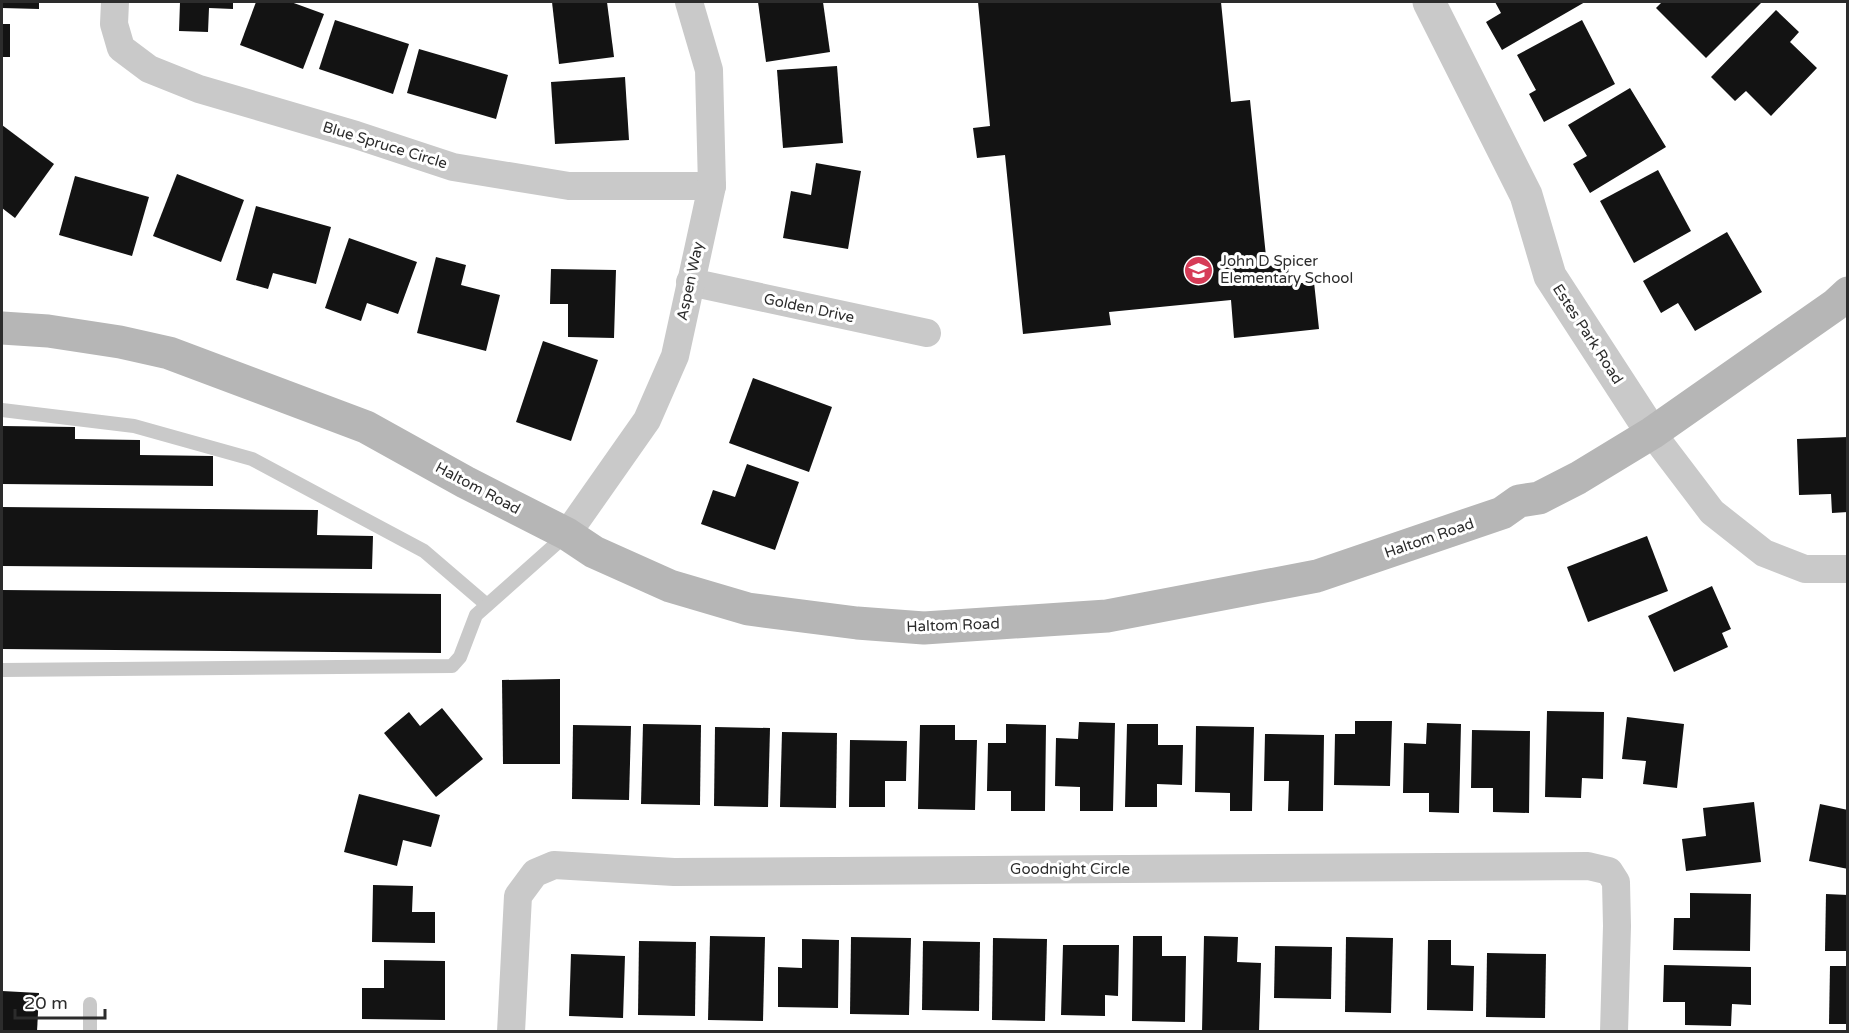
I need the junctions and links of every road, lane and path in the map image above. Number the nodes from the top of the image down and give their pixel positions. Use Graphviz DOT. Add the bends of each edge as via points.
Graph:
graph roads {
  1 [pos="115,2"];
  2 [pos="689,2"];
  3 [pos="1429,2"];
  4 [pos="712,186"];
  5 [pos="690,282"];
  6 [pos="1848,293"];
  7 [pos="2,328"];
  8 [pos="927,333"];
  9 [pos="2,410"];
  10 [pos="1652,433"];
  11 [pos="567,534"];
  12 [pos="1848,569"];
  13 [pos="488,605"];
  14 [pos="2,670"];
  15 [pos="90,1004"];
  16 [pos="90,1032"];
  17 [pos="512,1032"];
  18 [pos="1614,1032"];
  1 -- 4 [label="street, Blue Spruce Circle" via="114,24 121,48 149,69 199,89 453,167 569,186"];
  2 -- 4 [label="street, Aspen Way" via="709,70"];
  3 -- 10 [label="street, Estes Park Road" via="1526,195 1550,276"];
  4 -- 5 [label="street, Aspen Way"];
  5 -- 8 [label="street, Golden Drive"];
  5 -- 11 [label="street, Aspen Way" via="675,356 647,420"];
  6 -- 10 [label="main road, Haltom Road"];
  7 -- 11 [label="main road, Haltom Road" via="48,331 169,353 366,427"];
  9 -- 13 [label="lane" via="134,426 252,459 424,551"];
  10 -- 11 [label="main road, Haltom Road" via="1539,498 1519,501 1502,513 1317,576 1107,616 924,628 748,609 670,586 594,552"];
  10 -- 12 [label="street, Estes Park Road" via="1712,512 1764,553 1805,568"];
  11 -- 13 [label="lane"];
  13 -- 14 [label="lane" via="476,615 460,657 452,666"];
  15 -- 16 [label="lane"];
  17 -- 18 [label="street, Goodnight Circle" via="518,896 535,873 554,865 674,872 1588,866 1609,871 1616,882"];
}
